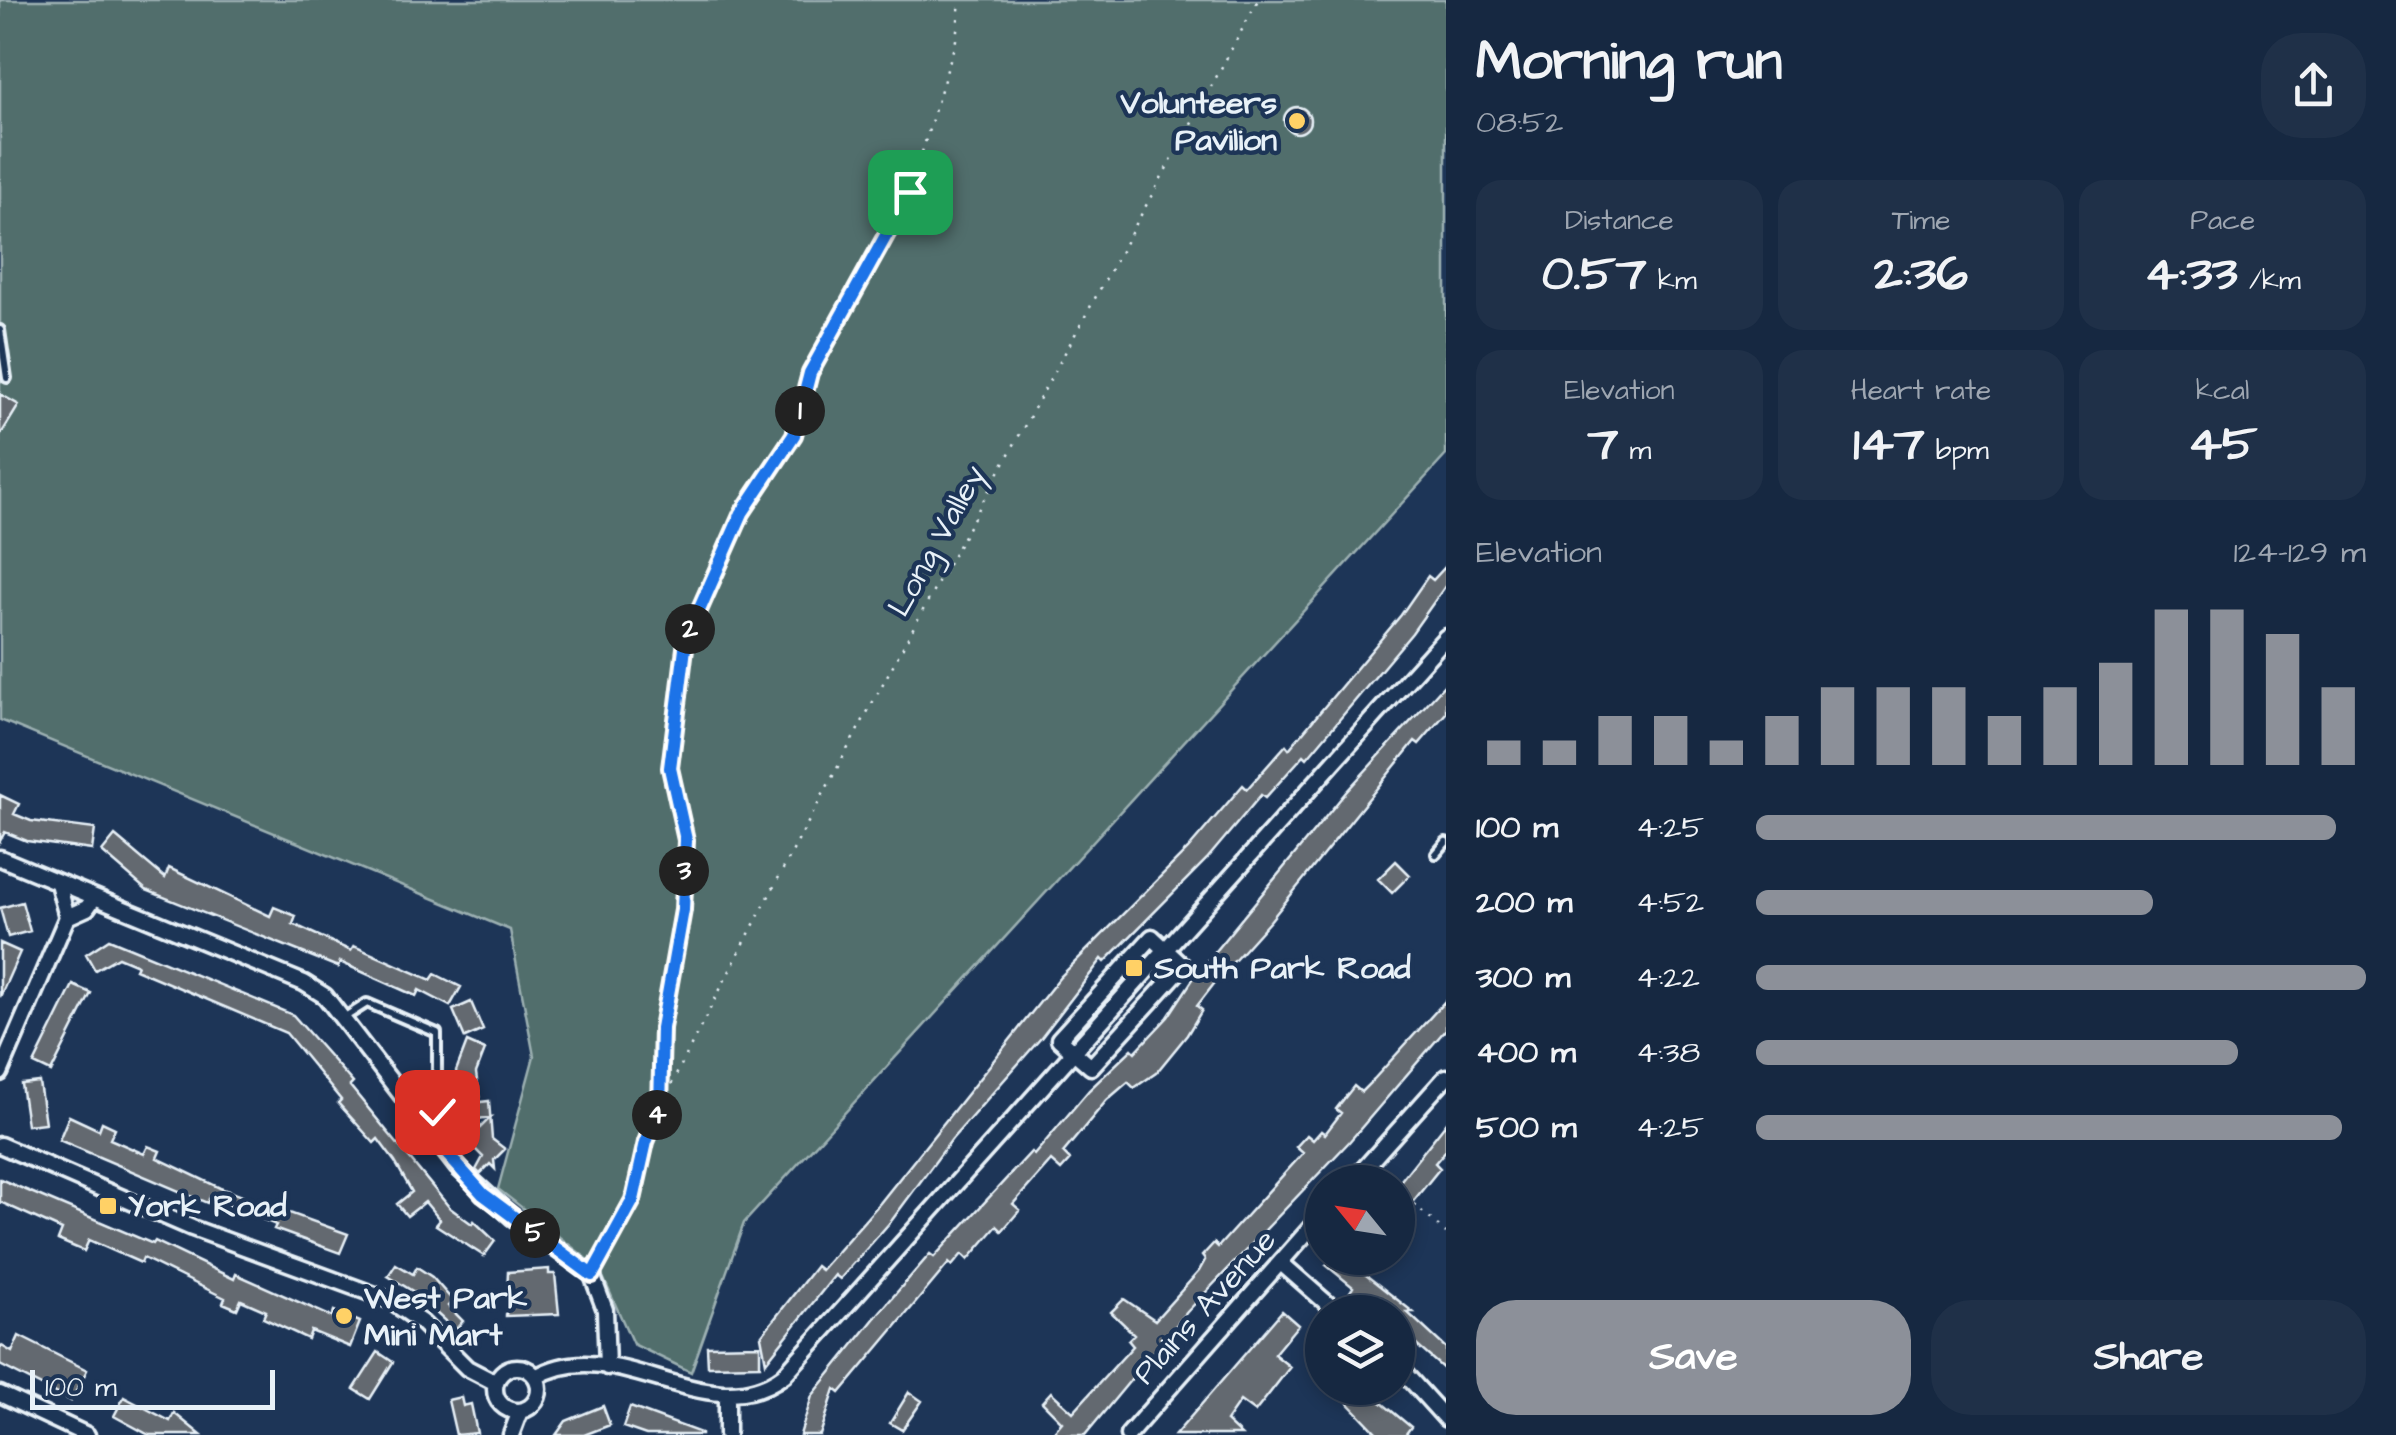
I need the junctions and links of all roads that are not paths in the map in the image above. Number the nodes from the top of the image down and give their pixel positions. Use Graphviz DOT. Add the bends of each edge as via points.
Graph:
graph roads {
  1 [pos="0,330"];
  2 [pos="6,378"];
  3 [pos="1446,637"];
  4 [pos="1446,842"];
  5 [pos="1436,854"];
  6 [pos="0,858"];
  7 [pos="58,883"];
  8 [pos="94,898"];
  9 [pos="67,917"];
  10 [pos="1165,950"];
  11 [pos="344,1018"];
  12 [pos="1073,1052"];
  13 [pos="0,1074"];
  14 [pos="1446,1077"];
  15 [pos="425,1129"];
  16 [pos="0,1144"];
  17 [pos="1367,1165"];
  18 [pos="1305,1235"];
  19 [pos="1281,1263"];
  20 [pos="1318,1295"];
  21 [pos="608,1366"];
  22 [pos="536,1377"];
  23 [pos="496,1383"];
  24 [pos="1415,1384"];
  25 [pos="0,1394"];
  26 [pos="727,1394"];
  27 [pos="520,1411"];
  28 [pos="1446,1418"];
  29 [pos="77,1433"];
  30 [pos="511,1435"];
  31 [pos="727,1435"];
  32 [pos="1128,1435"];
  1 -- 2 [label="lane"];
  3 -- 10 [label="street"];
  4 -- 5 [label="lane"];
  6 -- 7 [label="street"];
  7 -- 8 [label="street"];
  7 -- 9 [label="street"];
  8 -- 9 [label="street"];
  8 -- 11 [label="street" via="304,983"];
  9 -- 13 [label="street"];
  10 -- 12 [label="street"];
  10 -- 12 [label="street" via="1183,966 1091,1068"];
  11 -- 15 [label="street"];
  11 -- 15 [label="lane" via="368,1002 437,1033 437,1112"];
  12 -- 26 [label="street" via="784,1376 761,1389"];
  14 -- 17 [label="street"];
  15 -- 21 [label="street" via="483,1194 592,1275 605,1310"];
  16 -- 23 [label="street" via="192,1228 389,1300 467,1368"];
  18 -- 19 [label="street, Plains Avenue"];
  19 -- 20 [label="street"];
  19 -- 32 [label="street, Plains Avenue"];
  21 -- 22 [label="street" via="560,1366"];
  21 -- 26 [label="street"];
  22 -- 23 [label="street" via="514,1366"];
  22 -- 27 [label="street" via="537,1400"];
  23 -- 27 [label="street" via="500,1403"];
  24 -- 28 [label="street"];
  25 -- 29 [label="street"];
  26 -- 31 [label="street"];
  27 -- 30 [label="street"];
}
